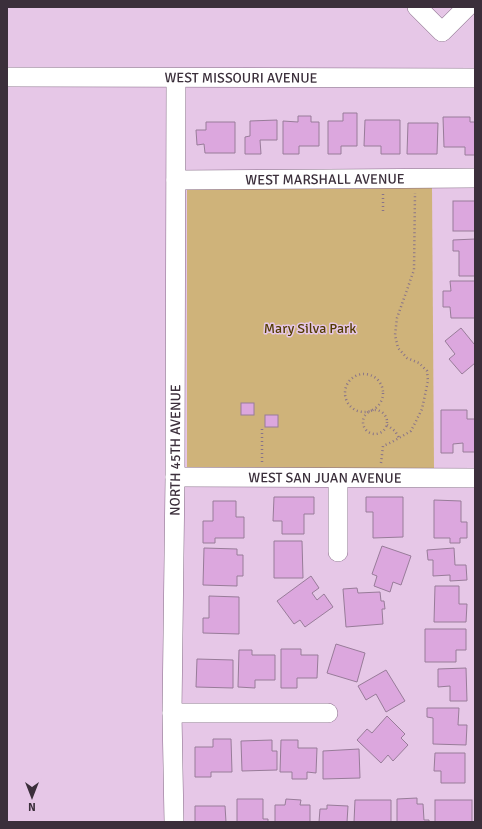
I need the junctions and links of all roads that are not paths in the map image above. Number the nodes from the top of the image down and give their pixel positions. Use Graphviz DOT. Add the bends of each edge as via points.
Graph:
graph roads {
  1 [pos="417,7"];
  2 [pos="466,7"];
  3 [pos="7,77"];
  4 [pos="176,78"];
  5 [pos="475,78"];
  6 [pos="475,178"];
  7 [pos="176,180"];
  8 [pos="175,477"];
  9 [pos="338,478"];
  10 [pos="475,478"];
  11 [pos="338,552"];
  12 [pos="172,713"];
  13 [pos="328,713"];
  14 [pos="174,822"];
  1 -- 2 [label="street" via="442,32"];
  3 -- 4 [label="street, WEST MISSOURI AVENUE"];
  4 -- 5 [label="street, WEST MISSOURI AVENUE"];
  4 -- 7 [label="street, NORTH 45TH AVENUE"];
  6 -- 7 [label="street, WEST MARSHALL AVENUE"];
  7 -- 8 [label="street, NORTH 45TH AVENUE"];
  8 -- 9 [label="street, WEST SAN JUAN AVENUE"];
  8 -- 12 [label="street, NORTH 45TH AVENUE"];
  9 -- 10 [label="street, WEST SAN JUAN AVENUE"];
  9 -- 11 [label="street"];
  12 -- 13 [label="street"];
  12 -- 14 [label="street, NORTH 45TH AVENUE"];
}
